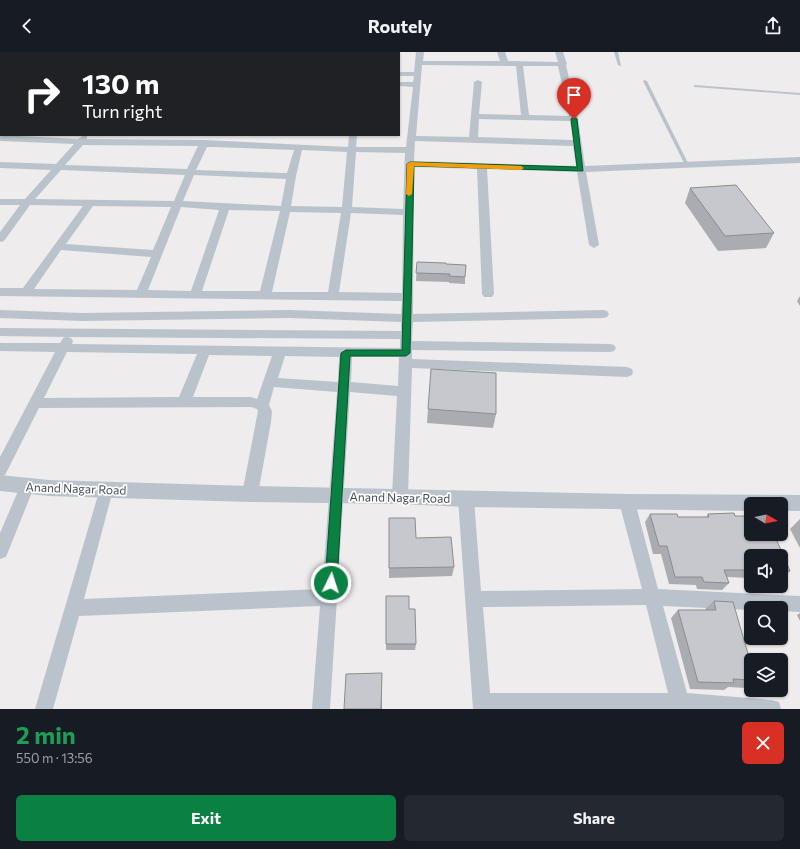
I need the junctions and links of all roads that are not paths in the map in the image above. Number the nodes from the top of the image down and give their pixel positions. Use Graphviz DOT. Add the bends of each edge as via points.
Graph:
graph roads {
  1 [pos="501,52"];
  2 [pos="559,52"];
  3 [pos="616,52"];
  4 [pos="505,64"];
  5 [pos="519,64"];
  6 [pos="563,64"];
  7 [pos="620,65"];
  8 [pos="419,68"];
  9 [pos="400,74"];
  10 [pos="645,81"];
  11 [pos="478,82"];
  12 [pos="400,83"];
  13 [pos="694,86"];
  14 [pos="800,94"];
  15 [pos="475,116"];
  16 [pos="525,117"];
  17 [pos="574,119"];
  18 [pos="260,136"];
  19 [pos="353,136"];
  20 [pos="0,138"];
  21 [pos="84,138"];
  22 [pos="412,138"];
  23 [pos="474,140"];
  24 [pos="204,143"];
  25 [pos="577,144"];
  26 [pos="255,145"];
  27 [pos="299,147"];
  28 [pos="352,149"];
  29 [pos="410,150"];
  30 [pos="800,160"];
  31 [pos="410,164"];
  32 [pos="0,165"];
  33 [pos="687,165"];
  34 [pos="482,167"];
  35 [pos="57,168"];
  36 [pos="581,170"];
  37 [pos="190,173"];
  38 [pos="291,176"];
  39 [pos="0,202"];
  40 [pos="27,203"];
  41 [pos="90,203"];
  42 [pos="178,204"];
  43 [pos="226,207"];
  44 [pos="287,208"];
  45 [pos="347,210"];
  46 [pos="408,212"];
  47 [pos="0,239"];
  48 [pos="594,245"];
  49 [pos="59,246"];
  50 [pos="158,254"];
  51 [pos="0,292"];
  52 [pos="26,292"];
  53 [pos="141,294"];
  54 [pos="488,294"];
  55 [pos="195,295"];
  56 [pos="265,295"];
  57 [pos="333,297"];
  58 [pos="408,297"];
  59 [pos="0,314"];
  60 [pos="603,314"];
  61 [pos="82,317"];
  62 [pos="407,318"];
  63 [pos="0,332"];
  64 [pos="71,333"];
  65 [pos="0,347"];
  66 [pos="64,347"];
  67 [pos="610,348"];
  68 [pos="406,349"];
  69 [pos="205,350"];
  70 [pos="280,351"];
  71 [pos="346,353"];
  72 [pos="627,372"];
  73 [pos="269,382"];
  74 [pos="344,387"];
  75 [pos="404,391"];
  76 [pos="184,402"];
  77 [pos="35,404"];
  78 [pos="262,405"];
  79 [pos="0,471"];
  80 [pos="0,484"];
  81 [pos="27,487"];
  82 [pos="106,490"];
  83 [pos="250,494"];
  84 [pos="337,496"];
  85 [pos="400,496"];
  86 [pos="466,499"];
  87 [pos="627,502"];
  88 [pos="800,503"];
  89 [pos="0,552"];
  90 [pos="330,597"];
  91 [pos="652,597"];
  92 [pos="474,599"];
  93 [pos="800,604"];
  94 [pos="73,608"];
  95 [pos="482,706"];
  96 [pos="579,706"];
  97 [pos="681,706"];
  98 [pos="44,709"];
  99 [pos="321,709"];
  100 [pos="772,709"];
  1 -- 4 [label="street"];
  2 -- 6 [label="street"];
  3 -- 7 [label="lane"];
  4 -- 5 [label="street"];
  4 -- 8 [label="street"];
  5 -- 6 [label="street"];
  5 -- 16 [label="street"];
  6 -- 17 [label="street"];
  8 -- 9 [label="street"];
  8 -- 12 [label="street"];
  8 -- 22 [label="street"];
  10 -- 33 [label="lane"];
  11 -- 15 [label="street"];
  13 -- 14 [label="lane"];
  15 -- 16 [label="street"];
  15 -- 23 [label="street"];
  16 -- 17 [label="street"];
  17 -- 25 [label="street"];
  18 -- 26 [label="street"];
  19 -- 28 [label="street"];
  20 -- 21 [label="street"];
  21 -- 24 [label="street"];
  21 -- 35 [label="street"];
  22 -- 23 [label="street"];
  22 -- 29 [label="street"];
  23 -- 25 [label="street"];
  24 -- 26 [label="street"];
  24 -- 37 [label="street"];
  25 -- 36 [label="street"];
  26 -- 27 [label="street"];
  27 -- 28 [label="street"];
  27 -- 38 [label="street"];
  28 -- 29 [label="street"];
  28 -- 45 [label="street"];
  29 -- 31 [label="street"];
  30 -- 33 [label="street"];
  31 -- 34 [label="street"];
  31 -- 46 [label="street"];
  32 -- 35 [label="street"];
  33 -- 36 [label="street"];
  34 -- 36 [label="street"];
  34 -- 54 [label="street"];
  35 -- 37 [label="street"];
  35 -- 40 [label="street"];
  36 -- 48 [label="street"];
  37 -- 38 [label="street"];
  37 -- 42 [label="street"];
  38 -- 44 [label="street"];
  39 -- 40 [label="street"];
  40 -- 41 [label="street"];
  40 -- 47 [label="street"];
  41 -- 42 [label="street"];
  41 -- 49 [label="street"];
  42 -- 43 [label="street"];
  42 -- 50 [label="street"];
  43 -- 44 [label="street"];
  43 -- 55 [label="street"];
  44 -- 45 [label="street"];
  44 -- 56 [label="street"];
  45 -- 46 [label="street"];
  45 -- 57 [label="street"];
  46 -- 58 [label="street"];
  49 -- 50 [label="street"];
  49 -- 52 [label="street"];
  50 -- 53 [label="street"];
  51 -- 52 [label="street"];
  52 -- 53 [label="street"];
  53 -- 55 [label="street"];
  55 -- 56 [label="street"];
  56 -- 57 [label="street"];
  57 -- 58 [label="street"];
  58 -- 62 [label="street"];
  59 -- 61 [label="street"];
  60 -- 62 [label="street"];
  61 -- 62 [label="street" via="290,314"];
  61 -- 64 [label="street"];
  62 -- 68 [label="street"];
  63 -- 64 [label="street"];
  64 -- 66 [label="street"];
  64 -- 68 [label="street"];
  65 -- 66 [label="street"];
  66 -- 69 [label="street"];
  66 -- 77 [label="street"];
  67 -- 68 [label="street"];
  68 -- 71 [label="street"];
  68 -- 72 [label="street"];
  68 -- 75 [label="street"];
  69 -- 70 [label="street"];
  69 -- 76 [label="street"];
  70 -- 71 [label="street"];
  70 -- 73 [label="street"];
  71 -- 74 [label="street"];
  73 -- 74 [label="street"];
  73 -- 78 [label="street"];
  74 -- 75 [label="street"];
  74 -- 84 [label="street"];
  75 -- 85 [label="street"];
  76 -- 77 [label="street"];
  76 -- 78 [label="street" via="251,402"];
  77 -- 79 [label="street"];
  78 -- 83 [label="street" via="265,411 264,422"];
  80 -- 81 [label="street, Anand Nagar Road"];
  81 -- 82 [label="street, Anand Nagar Road"];
  81 -- 89 [label="street"];
  82 -- 83 [label="street, Anand Nagar Road"];
  82 -- 94 [label="street"];
  83 -- 84 [label="street, Anand Nagar Road"];
  84 -- 85 [label="street, Anand Nagar Road"];
  84 -- 90 [label="street"];
  85 -- 86 [label="street, Anand Nagar Road"];
  86 -- 87 [label="street, Anand Nagar Road"];
  86 -- 92 [label="street"];
  87 -- 88 [label="street, Anand Nagar Road"];
  87 -- 91 [label="street"];
  90 -- 94 [label="street"];
  90 -- 99 [label="street"];
  91 -- 92 [label="street"];
  91 -- 93 [label="street"];
  91 -- 97 [label="street"];
  92 -- 95 [label="street"];
  94 -- 98 [label="street"];
  95 -- 96 [label="street"];
  96 -- 97 [label="street"];
  97 -- 100 [label="street"];
}
